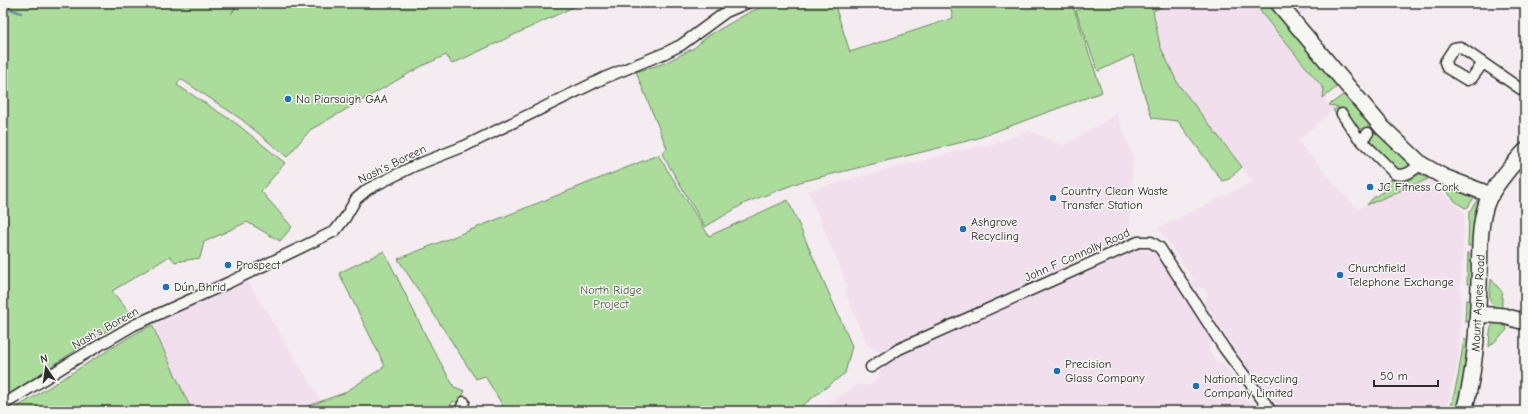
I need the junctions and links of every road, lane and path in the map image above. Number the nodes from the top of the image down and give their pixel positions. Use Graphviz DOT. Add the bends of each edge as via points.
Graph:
graph roads {
  1 [pos="747,3"];
  2 [pos="1278,3"];
  3 [pos="1483,63"];
  4 [pos="1525,92"];
  5 [pos="1342,114"];
  6 [pos="1523,157"];
  7 [pos="1421,164"];
  8 [pos="1491,195"];
  9 [pos="1478,314"];
  10 [pos="1525,322"];
  11 [pos="871,367"];
  12 [pos="3,405"];
  13 [pos="1271,411"];
  14 [pos="1464,411"];
  1 -- 12 [label="street, Nash's Boreen" via="726,12 681,45 665,53 609,75 465,146 414,166 368,189 356,199 335,231 134,325"];
  2 -- 7 [label="street" via="1382,127"];
  3 -- 4 [label="street"];
  5 -- 7 [label="street" via="1365,136 1395,174 1408,174"];
  6 -- 8 [label="street, Mount Agnes Road"];
  7 -- 8 [label="street" via="1444,177"];
  8 -- 9 [label="street, Mount Agnes Road" via="1481,234"];
  9 -- 10 [label="street" via="1504,316"];
  9 -- 14 [label="street, Mount Agnes Road" via="1474,364"];
  11 -- 13 [label="street, John F Connolly Road" via="899,349 1138,242 1151,242 1160,248 1224,348"];
}
